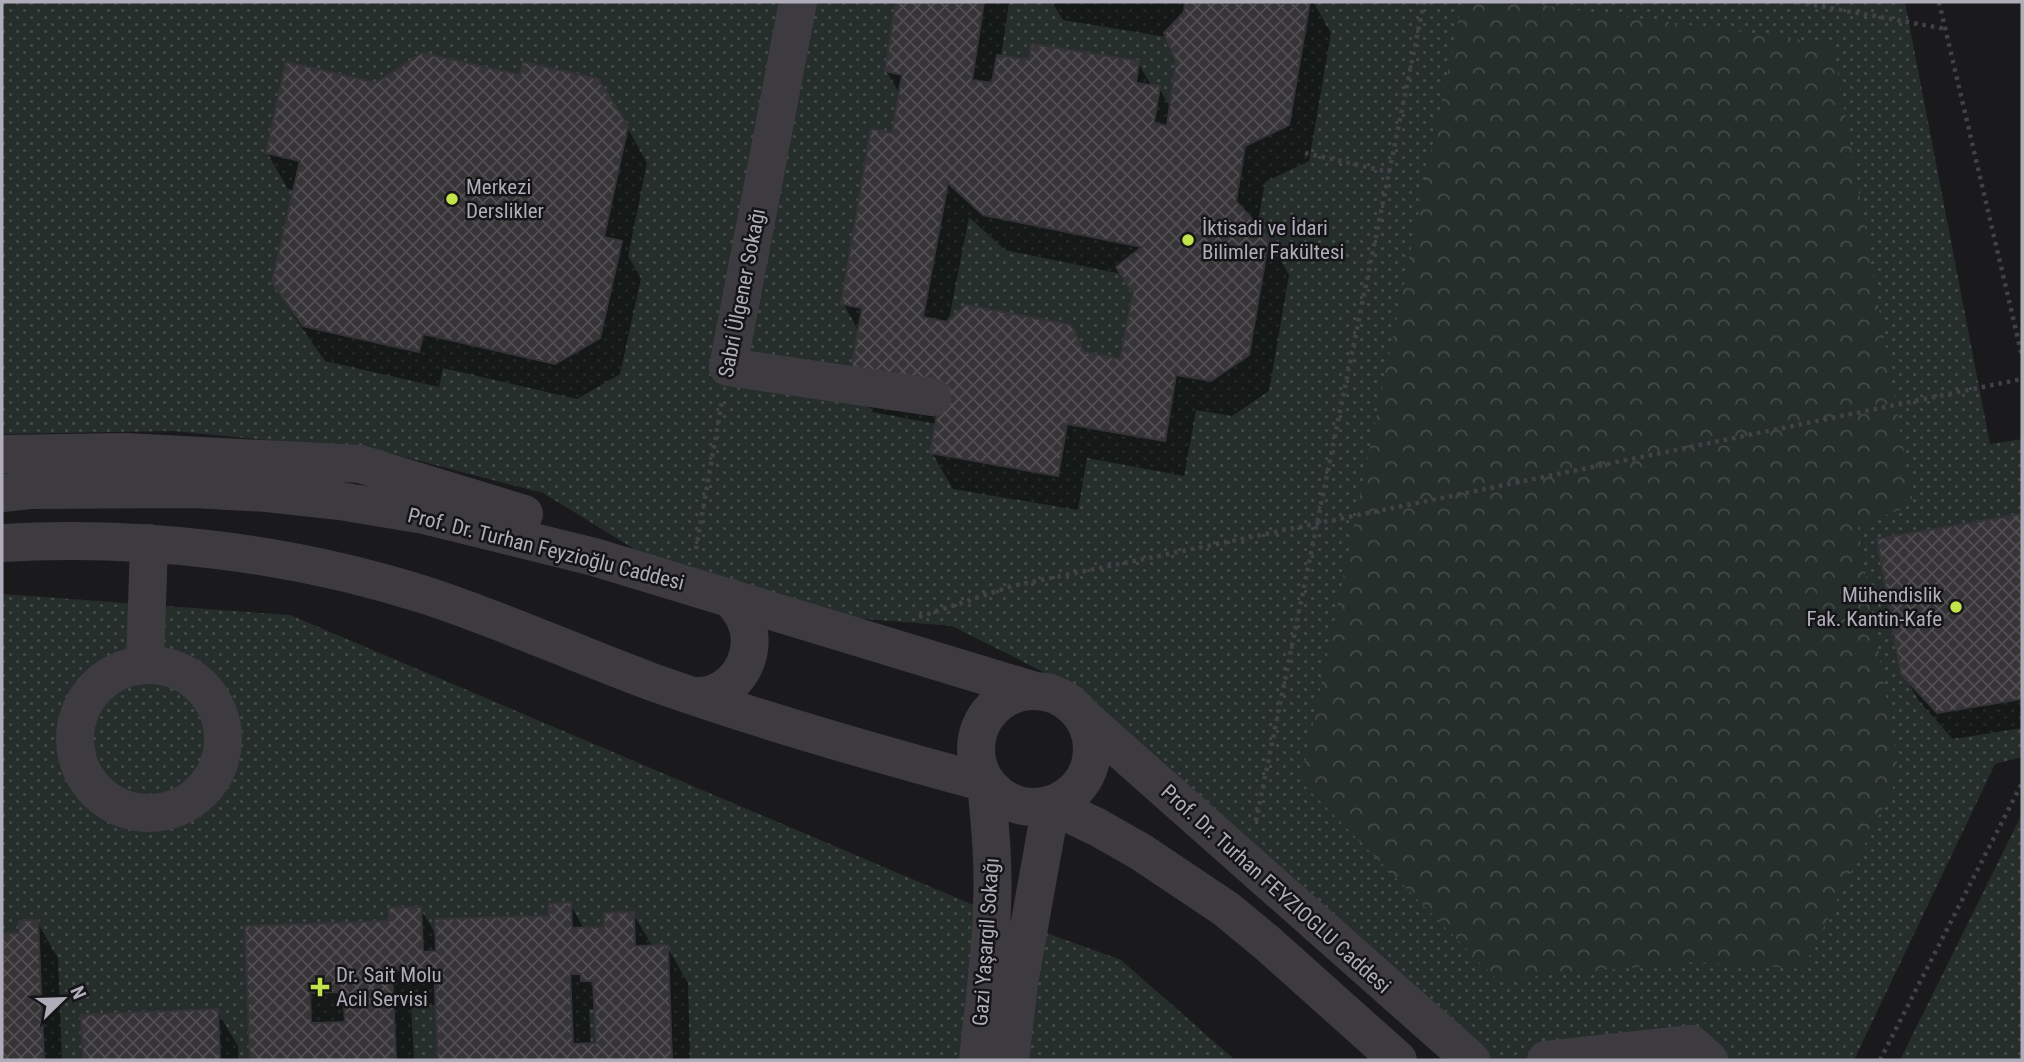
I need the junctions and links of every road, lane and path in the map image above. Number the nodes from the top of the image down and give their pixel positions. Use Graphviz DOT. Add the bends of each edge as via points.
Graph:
graph roads {
  1 [pos="798,2"];
  2 [pos="1424,2"];
  3 [pos="1797,2"];
  4 [pos="1939,2"];
  5 [pos="1946,29"];
  6 [pos="1305,153"];
  7 [pos="1390,172"];
  8 [pos="2022,356"];
  9 [pos="728,367"];
  10 [pos="2022,379"];
  11 [pos="932,397"];
  12 [pos="2,454"];
  13 [pos="2,493"];
  14 [pos="1317,524"];
  15 [pos="2,543"];
  16 [pos="149,543"];
  17 [pos="594,557"];
  18 [pos="690,585"];
  19 [pos="729,597"];
  20 [pos="859,637"];
  21 [pos="145,664"];
  22 [pos="1035,691"];
  23 [pos="696,696"];
  24 [pos="1082,716"];
  25 [pos="986,783"];
  26 [pos="2022,783"];
  27 [pos="1051,805"];
  28 [pos="1247,863"];
  29 [pos="1564,1059"];
  30 [pos="978,1060"];
  31 [pos="1010,1060"];
  32 [pos="1398,1060"];
  33 [pos="1471,1060"];
  34 [pos="1709,1060"];
  35 [pos="1880,1060"];
  1 -- 9 [label="street, Sabri Ülgener Sokağı"];
  2 -- 7 [label="path"];
  3 -- 5 [label="path"];
  4 -- 5 [label="path"];
  5 -- 8 [label="path"];
  6 -- 7 [label="path"];
  7 -- 14 [label="path"];
  9 -- 11 [label="street"];
  9 -- 18 [label="path, Sabri Ülgener Sokağı"];
  10 -- 14 [label="path"];
  12 -- 17 [label="street" via="125,452 360,464 537,518"];
  13 -- 17 [label="street, Prof. Dr. Turhan Feyzioğlu Caddesi" via="194,489 267,493 424,515"];
  14 -- 20 [label="path" via="1012,586"];
  14 -- 28 [label="path"];
  15 -- 16 [label="street"];
  16 -- 21 [label="street"];
  16 -- 23 [label="street" via="300,563 425,595"];
  17 -- 18 [label="street, Prof. Dr. Turhan Feyzioğlu Caddesi"];
  18 -- 19 [label="street, Prof. Dr. Turhan Feyzioğlu Caddesi"];
  19 -- 20 [label="street, Prof. Dr. Turhan Feyzioğlu Caddesi"];
  19 -- 23 [label="street" via="739,607 750,633 747,662 726,687"];
  20 -- 22 [label="street, Prof. Dr. Turhan Feyzioğlu Caddesi"];
  22 -- 24 [label="street" via="1069,702"];
  22 -- 25 [label="street" via="1000,701 983,722 976,748"];
  23 -- 25 [label="street"];
  24 -- 27 [label="street" via="1090,733 1090,768 1081,785"];
  24 -- 28 [label="street, Prof. Dr. Turhan FEYZIOGLU Caddesi"];
  25 -- 27 [label="street" via="1015,804"];
  25 -- 30 [label="street, Gazi Yaşargil Sokağı" via="993,905"];
  26 -- 35 [label="path"];
  27 -- 31 [label="street, Gazi Yaşargil Sokağı"];
  27 -- 32 [label="street" via="1141,852 1226,909"];
  28 -- 33 [label="street, Prof. Dr. Turhan FEYZIOGLU Caddesi"];
  29 -- 34 [label="street" via="1691,1044"];
}
